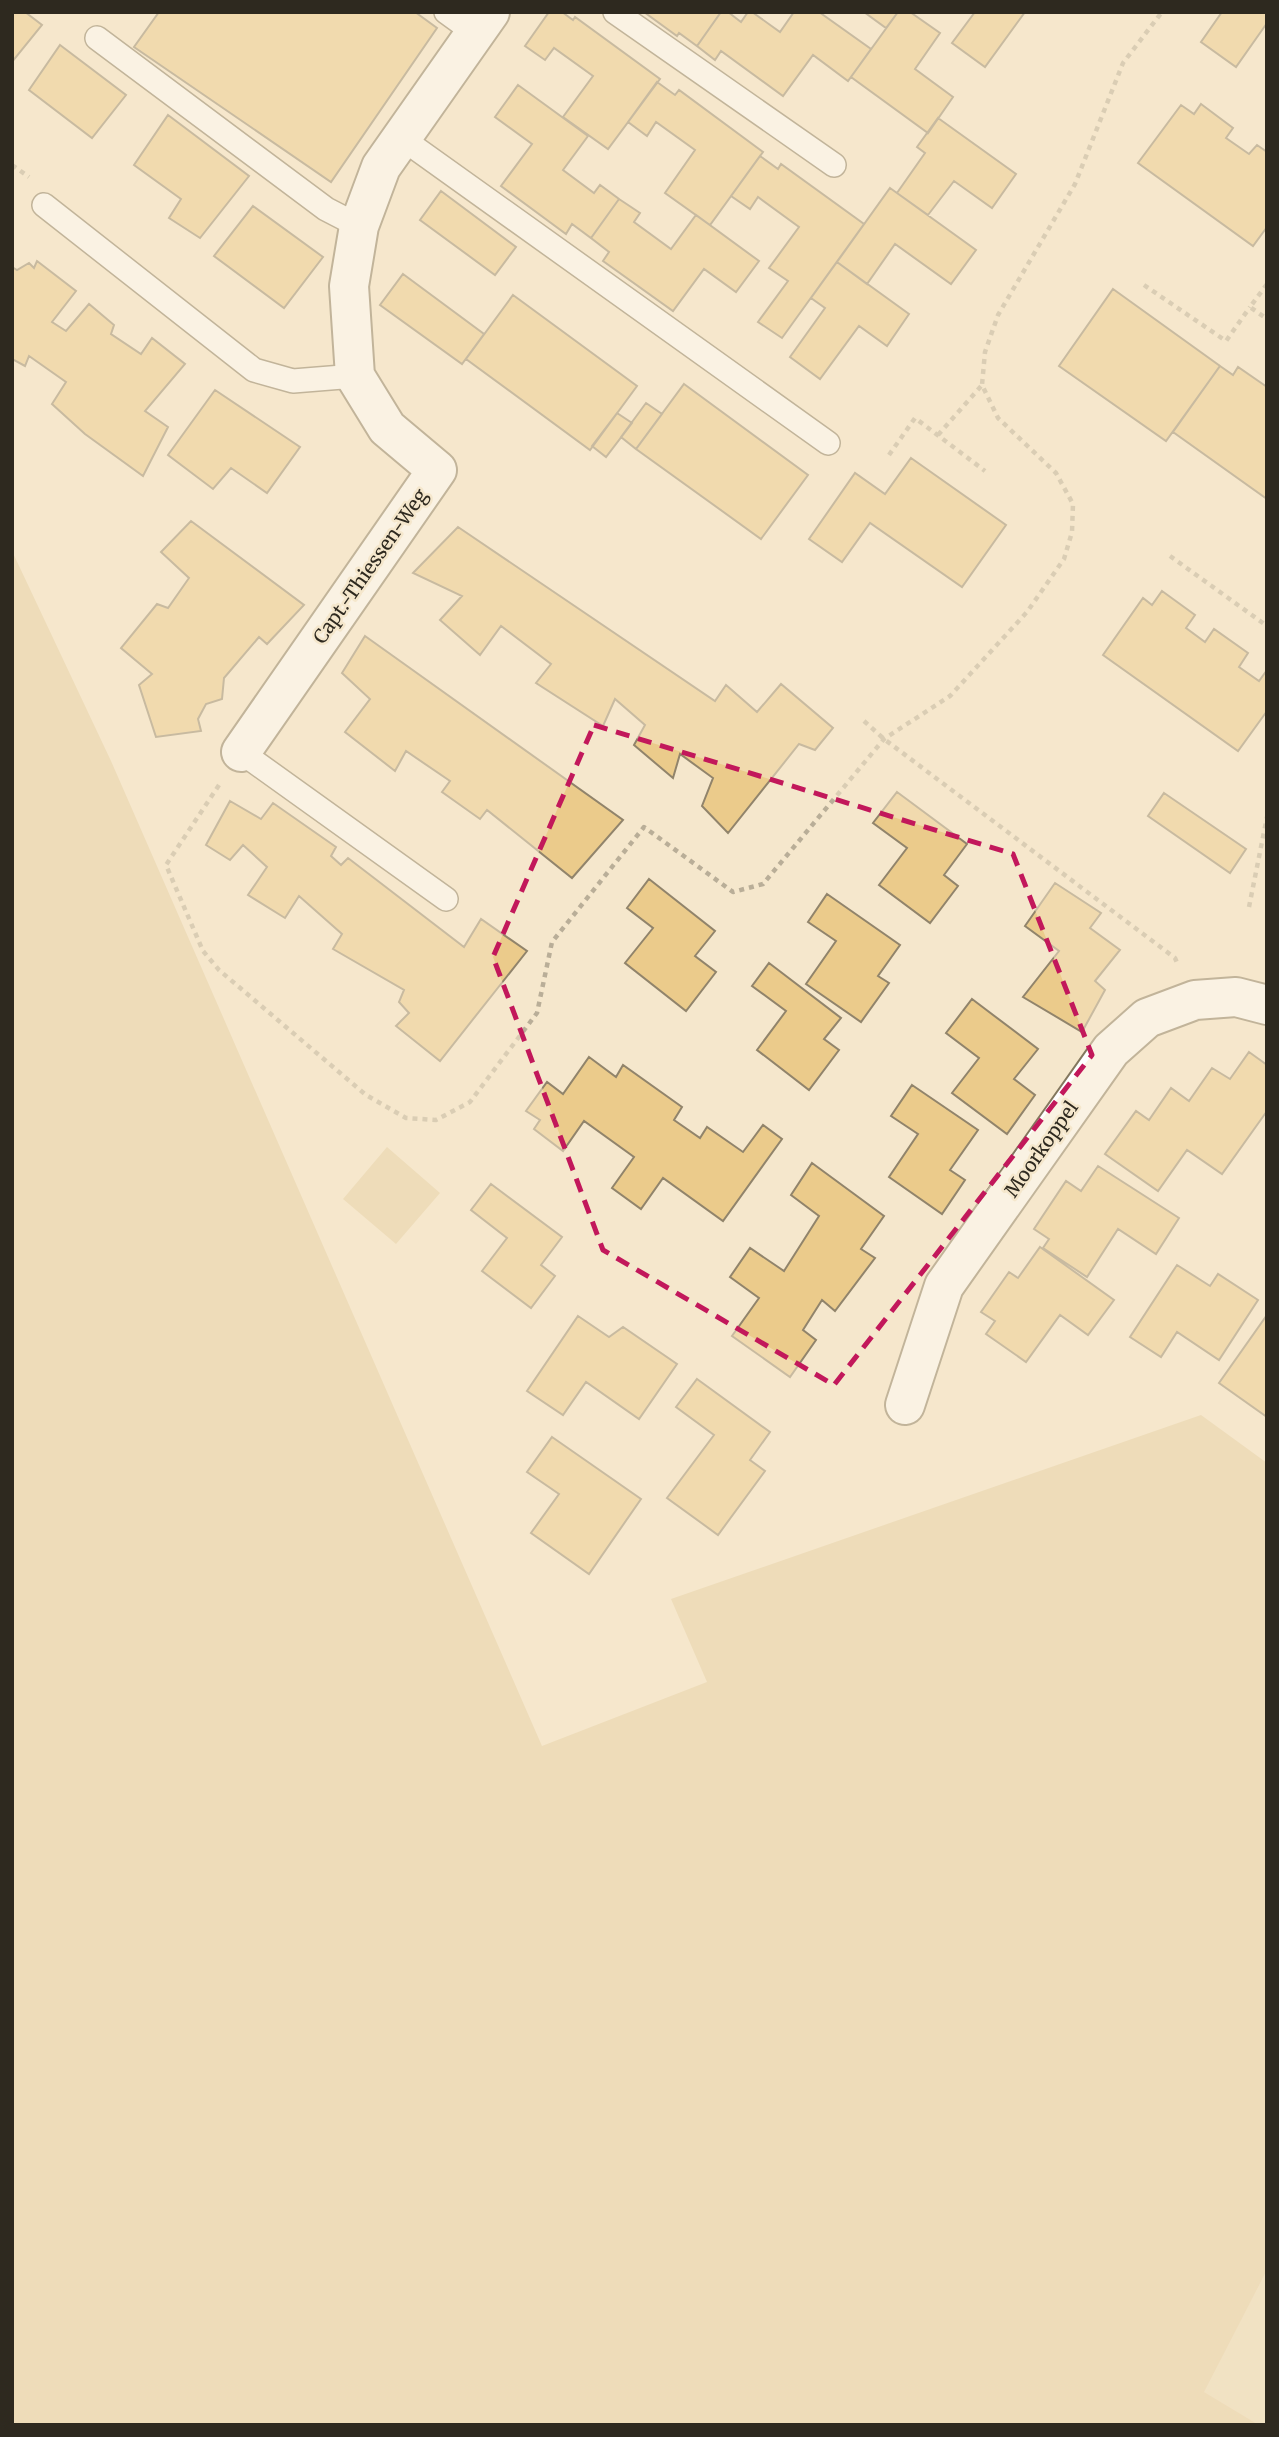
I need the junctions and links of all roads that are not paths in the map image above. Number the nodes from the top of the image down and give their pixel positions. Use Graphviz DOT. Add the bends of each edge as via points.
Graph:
graph roads {
  1 [pos="615,12"];
  2 [pos="470,19"];
  3 [pos="97,38"];
  4 [pos="400,137"];
  5 [pos="834,165"];
  6 [pos="44,205"];
  7 [pos="359,226"];
  8 [pos="355,376"];
  9 [pos="828,443"];
  10 [pos="241,752"];
  11 [pos="446,899"];
  12 [pos="1267,1005"];
  13 [pos="905,1405"];
  1 -- 5 [label="lane"];
  2 -- 4 [label="street, Capt.-Thiessen-Weg"];
  3 -- 7 [label="lane" via="327,209"];
  4 -- 7 [label="street, Capt.-Thiessen-Weg" via="381,167"];
  4 -- 9 [label="lane"];
  6 -- 8 [label="lane" via="254,370 293,381"];
  7 -- 8 [label="street, Capt.-Thiessen-Weg" via="349,286"];
  8 -- 10 [label="street, Capt.-Thiessen-Weg" via="387,428 437,470"];
  10 -- 11 [label="lane"];
  12 -- 13 [label="street, Moorkoppel" via="1236,997 1195,1000 1147,1017 1111,1050 944,1286"];
}
